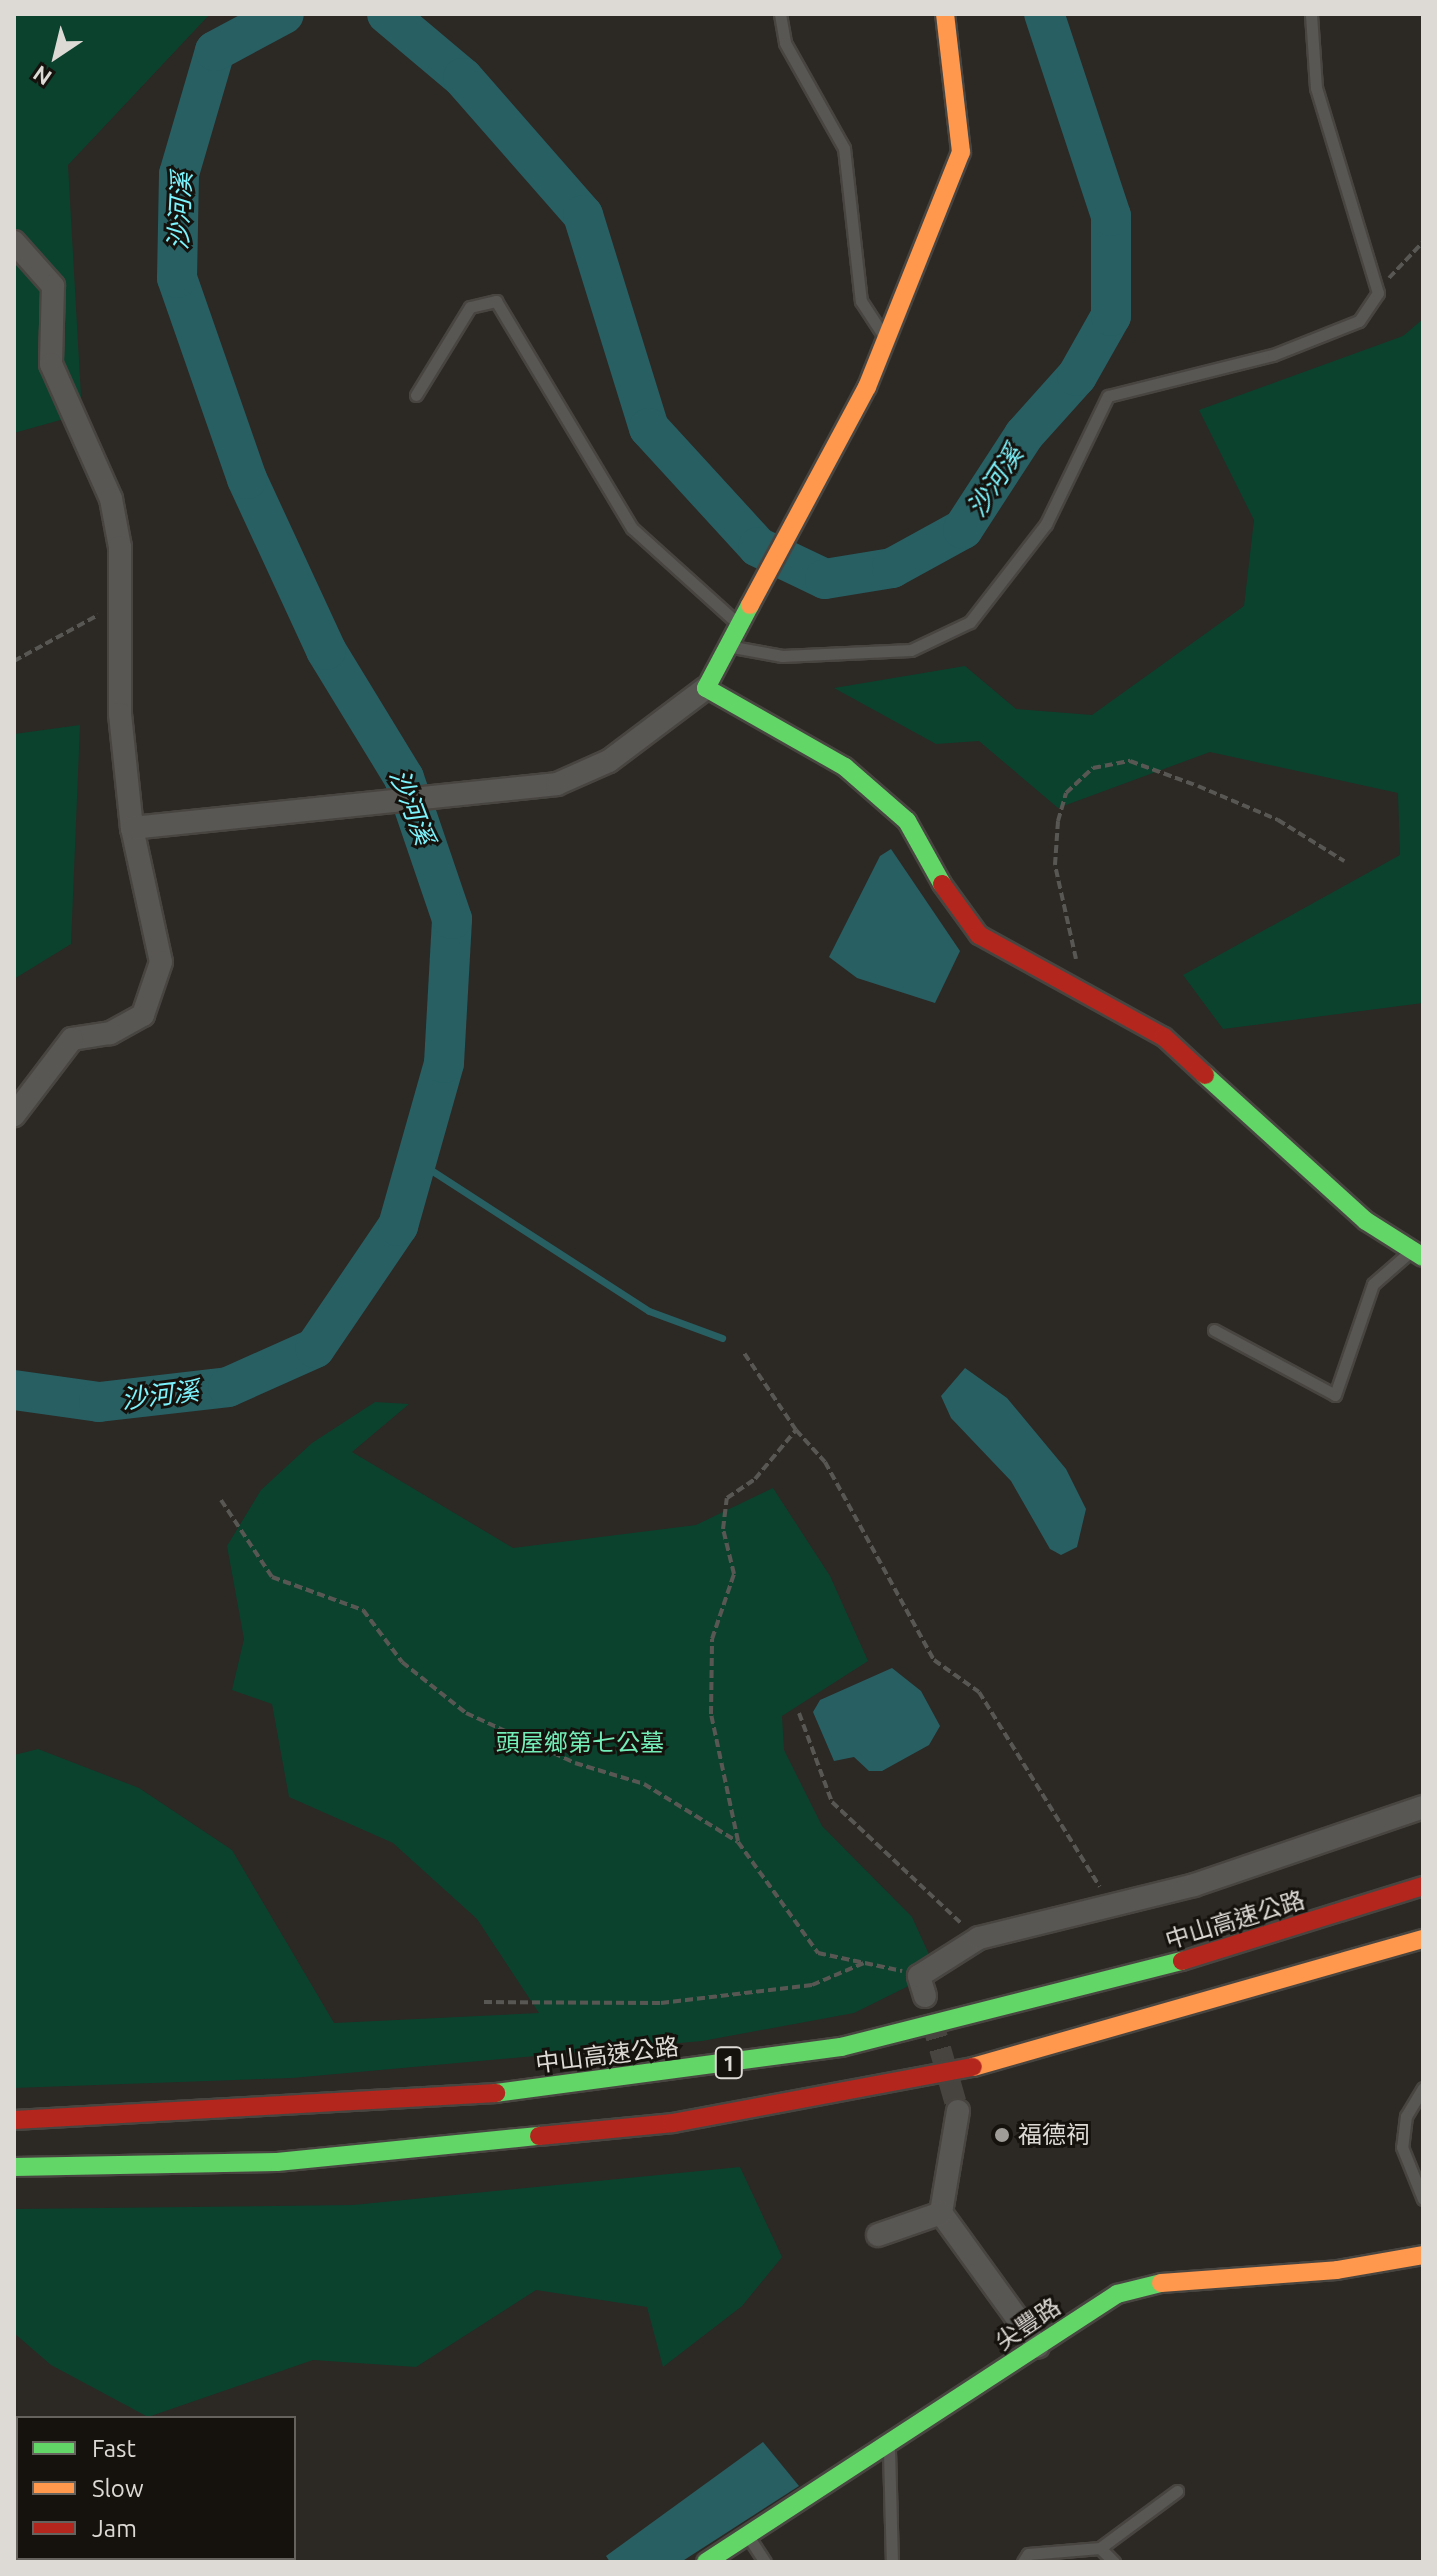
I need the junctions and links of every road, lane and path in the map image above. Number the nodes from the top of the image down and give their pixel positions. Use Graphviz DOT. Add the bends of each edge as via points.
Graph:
graph roads {
  1 [pos="780,14"];
  2 [pos="945,14"];
  3 [pos="1311,14"];
  4 [pos="14,242"];
  5 [pos="1423,242"];
  6 [pos="1378,293"];
  7 [pos="885,337"];
  8 [pos="416,395"];
  9 [pos="124,616"];
  10 [pos="743,619"];
  11 [pos="729,647"];
  12 [pos="14,661"];
  13 [pos="706,688"];
  14 [pos="132,828"];
  15 [pos="1344,861"];
  16 [pos="1080,989"];
  17 [pos="14,1115"];
  18 [pos="1417,1254"];
  19 [pos="1214,1330"];
  20 [pos="744,1353"];
  21 [pos="796,1430"];
  22 [pos="221,1500"];
  23 [pos="799,1713"];
  24 [pos="1423,1807"];
  25 [pos="738,1842"];
  26 [pos="1423,1886"];
  27 [pos="1110,1903"];
  28 [pos="979,1938"];
  29 [pos="1423,1939"];
  30 [pos="866,1961"];
  31 [pos="922,1986"];
  32 [pos="484,2002"];
  33 [pos="1423,2088"];
  34 [pos="958,2111"];
  35 [pos="14,2120"];
  36 [pos="14,2167"];
  37 [pos="1423,2199"];
  38 [pos="941,2213"];
  39 [pos="878,2235"];
  40 [pos="1423,2255"];
  41 [pos="1038,2347"];
  42 [pos="889,2445"];
  43 [pos="1177,2491"];
  44 [pos="747,2534"];
  45 [pos="1100,2548"];
  46 [pos="706,2562"];
  47 [pos="765,2562"];
  48 [pos="892,2562"];
  49 [pos="1023,2562"];
  50 [pos="1114,2562"];
  1 -- 7 [label="lane" via="785,43 844,148 861,301"];
  2 -- 7 [label="main road" via="961,152"];
  3 -- 6 [label="lane" via="1316,88"];
  4 -- 9 [label="street" via="53,286 51,364 111,499"];
  5 -- 6 [label="path"];
  6 -- 11 [label="lane" via="1359,321 1273,355 1108,396 1046,524 970,622 911,650 782,656"];
  7 -- 10 [label="main road" via="802,516"];
  8 -- 10 [label="lane" via="470,307 496,301 632,528"];
  9 -- 12 [label="path" via="87,615"];
  9 -- 14 [label="street" via="120,714"];
  10 -- 11 [label="main road"];
  11 -- 13 [label="main road"];
  13 -- 14 [label="street" via="609,761 557,784 474,788"];
  13 -- 16 [label="main road" via="845,767 907,821 955,909 979,935"];
  14 -- 17 [label="street" via="161,962 154,999 128,1026 72,1039"];
  15 -- 16 [label="path" via="1278,820 1198,786 1130,761 1093,768 1066,793 1055,865"];
  16 -- 18 [label="main road" via="1164,1037 1366,1221"];
  18 -- 19 [label="lane" via="1373,1284 1335,1395"];
  20 -- 21 [label="path"];
  21 -- 25 [label="path" via="755,1479 727,1498 734,1574 712,1639 711,1714"];
  21 -- 27 [label="path" via="825,1462 934,1660 979,1692"];
  22 -- 25 [label="path" via="262,1568 363,1610 402,1662 466,1713 575,1763 644,1784"];
  23 -- 28 [label="path" via="832,1802"];
  24 -- 27 [label="street" via="1194,1885"];
  25 -- 30 [label="path" via="818,1953"];
  26 -- 35 [label="main road, 中山高速公路 / 1" via="1127,1978 841,2047 465,2097"];
  27 -- 28 [label="street"];
  28 -- 31 [label="street"];
  29 -- 36 [label="main road, 1" via="988,2064 673,2123 277,2162"];
  30 -- 31 [label="path"];
  30 -- 32 [label="path" via="812,1985 661,2003"];
  33 -- 37 [label="lane" via="1406,2116 1402,2147"];
  34 -- 38 [label="street"];
  38 -- 39 [label="street"];
  38 -- 41 [label="street"];
  40 -- 41 [label="main road, 尖豐路" via="1337,2270 1172,2280 1117,2294"];
  41 -- 42 [label="main road, 尖豐路"];
  42 -- 44 [label="main road, 尖豐路"];
  42 -- 48 [label="lane"];
  43 -- 45 [label="lane"];
  44 -- 46 [label="main road, 尖豐路"];
  44 -- 47 [label="lane"];
  45 -- 49 [label="lane" via="1028,2554"];
  45 -- 50 [label="lane"];
}
